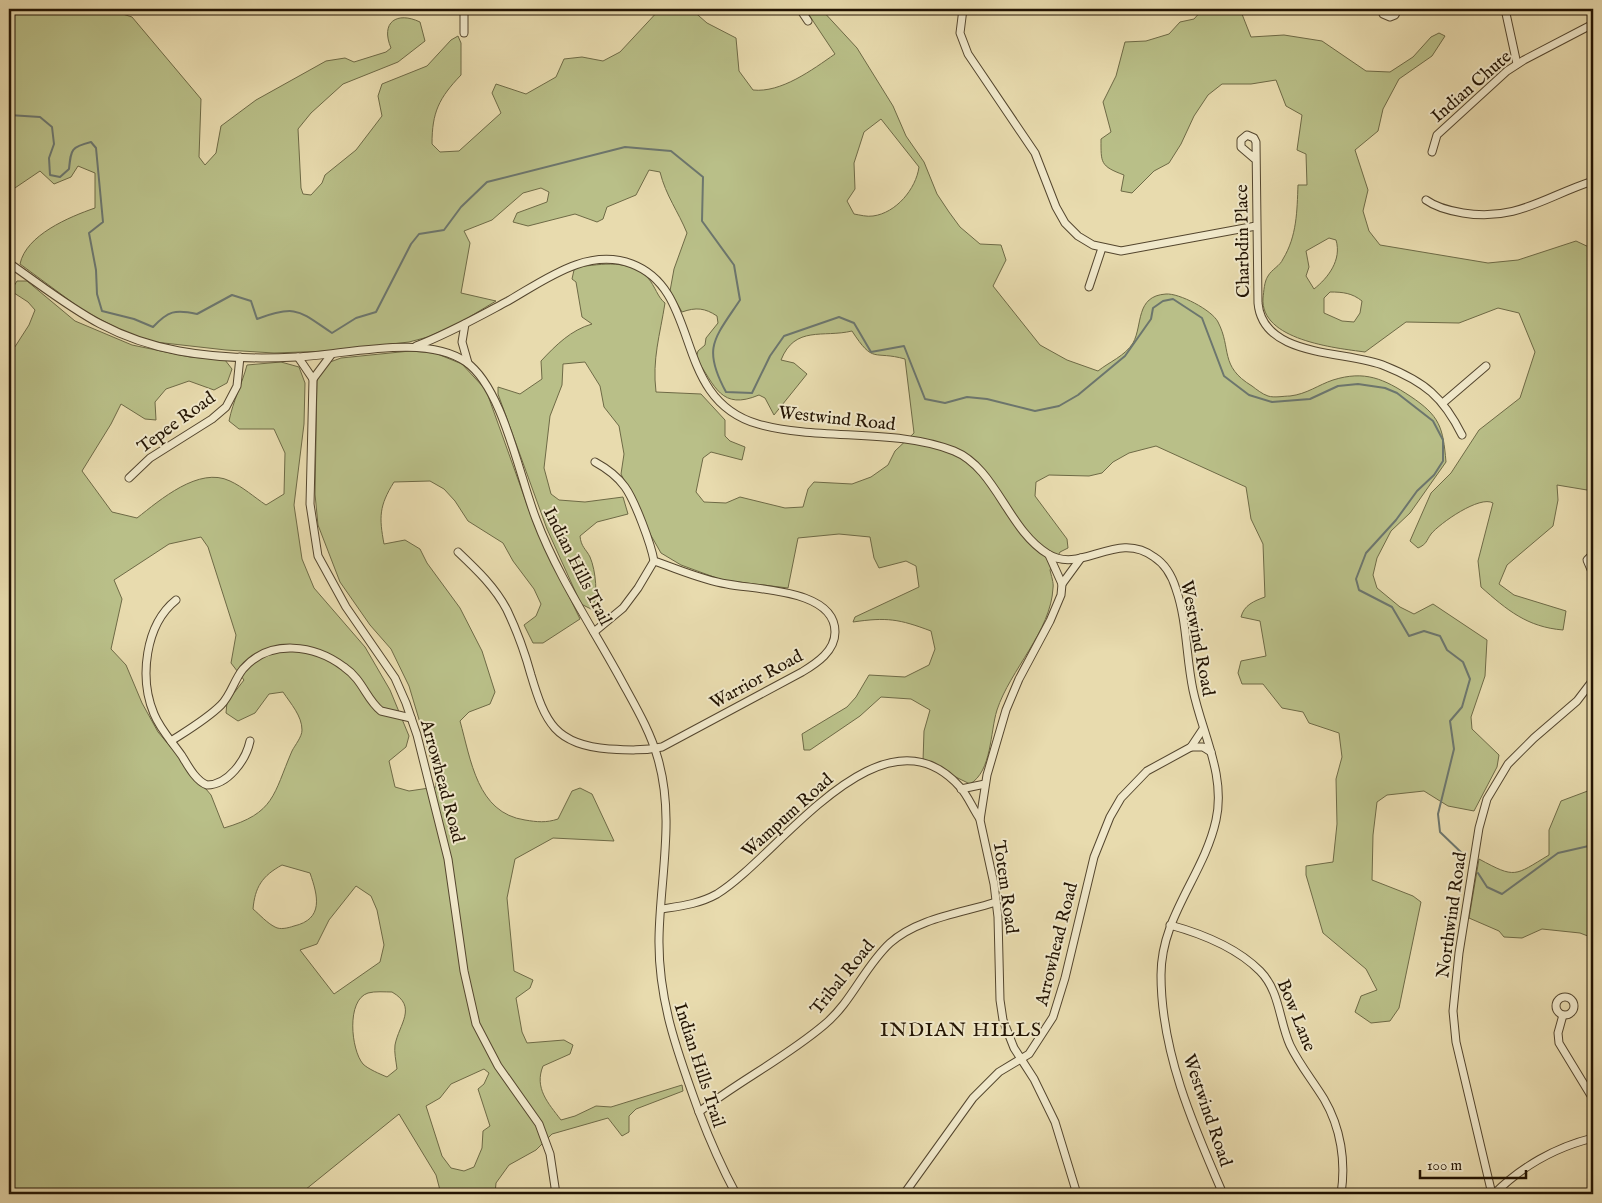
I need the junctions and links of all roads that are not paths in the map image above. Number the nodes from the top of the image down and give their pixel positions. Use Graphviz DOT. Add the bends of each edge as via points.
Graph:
graph roads {
  1 [pos="464,9"];
  2 [pos="800,9"];
  3 [pos="963,9"];
  4 [pos="1381,9"];
  5 [pos="1398,9"];
  6 [pos="1505,9"];
  7 [pos="808,21"];
  8 [pos="1593,24"];
  9 [pos="464,33"];
  10 [pos="1517,64"];
  11 [pos="1432,152"];
  12 [pos="1256,159"];
  13 [pos="1593,181"];
  14 [pos="1426,200"];
  15 [pos="1256,226"];
  16 [pos="1102,248"];
  17 [pos="9,263"];
  18 [pos="1089,286"];
  19 [pos="465,324"];
  20 [pos="416,346"];
  21 [pos="331,355"];
  22 [pos="240,357"];
  23 [pos="298,357"];
  24 [pos="468,363"];
  25 [pos="1486,366"];
  26 [pos="313,379"];
  27 [pos="1444,402"];
  28 [pos="1462,435"];
  29 [pos="595,462"];
  30 [pos="129,478"];
  31 [pos="458,552"];
  32 [pos="1593,554"];
  33 [pos="1049,555"];
  34 [pos="1081,558"];
  35 [pos="654,561"];
  36 [pos="1593,574"];
  37 [pos="1062,584"];
  38 [pos="176,600"];
  39 [pos="594,632"];
  40 [pos="1593,680"];
  41 [pos="411,718"];
  42 [pos="1203,729"];
  43 [pos="171,741"];
  44 [pos="250,741"];
  45 [pos="1191,747"];
  46 [pos="655,749"];
  47 [pos="1211,752"];
  48 [pos="985,784"];
  49 [pos="961,789"];
  50 [pos="980,820"];
  51 [pos="996,902"];
  52 [pos="662,909"];
  53 [pos="1170,925"];
  54 [pos="1563,1016"];
  55 [pos="1021,1058"];
  56 [pos="1593,1099"];
  57 [pos="699,1112"];
  58 [pos="1593,1138"];
  59 [pos="556,1194"];
  60 [pos="736,1194"];
  61 [pos="904,1194"];
  62 [pos="1077,1194"];
  63 [pos="1223,1194"];
  64 [pos="1341,1194"];
  65 [pos="1493,1194"];
  1 -- 9 [label="street"];
  2 -- 7 [label="street"];
  3 -- 16 [label="street" via="960,33 968,54 1035,153 1060,216 1078,236"];
  4 -- 5 [label="street" via="1390,17"];
  6 -- 10 [label="street"];
  8 -- 10 [label="street, Indian Chute"];
  10 -- 11 [label="street, Indian Chute" via="1437,135"];
  12 -- 15 [label="street, Charbdin Place"];
  13 -- 14 [label="street" via="1536,205 1504,214 1485,216 1460,212"];
  15 -- 16 [label="street" via="1128,250"];
  15 -- 27 [label="street, Charbdin Place" via="1258,309 1268,327 1285,340 1309,350 1386,366 1422,385"];
  16 -- 18 [label="street"];
  17 -- 22 [label="street, Indian Hills Trail" via="85,318 127,337 179,351"];
  19 -- 20 [label="street, Westwind Road"];
  19 -- 24 [label="street" via="462,342"];
  19 -- 33 [label="street, Westwind Road" via="579,263 608,259 638,266 654,277 672,301 701,377 728,409 771,427 918,442 956,452 982,471 1020,527"];
  20 -- 21 [label="street, Indian Hills Trail"];
  20 -- 24 [label="street, Indian Hills Trail" via="447,352"];
  21 -- 23 [label="street, Indian Hills Trail"];
  21 -- 26 [label="street"];
  22 -- 23 [label="street, Indian Hills Trail"];
  22 -- 30 [label="street, Tepee Road" via="237,386 226,407 150,458"];
  23 -- 26 [label="street"];
  24 -- 39 [label="street, Indian Hills Trail" via="485,382 496,405 542,535"];
  25 -- 27 [label="street"];
  26 -- 41 [label="street, Arrowhead Road" via="310,504 318,556 346,607 395,678"];
  27 -- 28 [label="street, Charbdin Place"];
  29 -- 35 [label="street" via="621,482 627,491"];
  31 -- 46 [label="street" via="488,582 507,610 544,713 553,727 568,739 586,746 641,751"];
  32 -- 36 [label="street" via="1587,560"];
  33 -- 34 [label="street, Westwind Road"];
  33 -- 37 [label="street"];
  34 -- 37 [label="street, Totem Road"];
  34 -- 42 [label="street, Westwind Road" via="1116,547 1130,547 1149,553 1165,566 1179,597 1193,692"];
  35 -- 39 [label="street" via="623,608"];
  35 -- 46 [label="street, Warrior Road" via="727,584 805,597 826,611 835,630 830,649 817,663"];
  37 -- 48 [label="street, Totem Road" via="1056,610 1018,678"];
  38 -- 43 [label="street" via="156,623 147,676 147,690 154,714"];
  39 -- 46 [label="street, Indian Hills Trail"];
  40 -- 65 [label="street, Northwind Road" via="1577,701 1508,764 1487,799 1479,828 1453,1011 1456,1042"];
  41 -- 43 [label="street" via="381,711 358,678 332,659 314,651 284,648 266,653 250,663 222,704"];
  41 -- 59 [label="street, Arrowhead Road" via="448,859 464,971 476,1022 498,1066 539,1124 550,1154"];
  42 -- 45 [label="street, Arrowhead Road"];
  42 -- 47 [label="street, Westwind Road"];
  43 -- 44 [label="street" via="195,775 207,785 217,783 239,765 248,752"];
  45 -- 47 [label="street" via="1203,747"];
  45 -- 55 [label="street, Arrowhead Road" via="1140,776 1110,817 1094,857 1059,1001 1044,1034 1029,1054"];
  46 -- 52 [label="street, Indian Hills Trail" via="667,806"];
  47 -- 53 [label="street, Westwind Road" via="1219,788 1216,822"];
  48 -- 49 [label="street"];
  48 -- 50 [label="street, Totem Road"];
  49 -- 50 [label="street, Wampum Road"];
  49 -- 52 [label="street, Wampum Road" via="945,774 920,764 898,763 871,769 841,784 760,860 716,894 692,904"];
  50 -- 51 [label="street, Totem Road"];
  51 -- 55 [label="street, Totem Road" via="1003,1020"];
  51 -- 57 [label="street, Tribal Road" via="925,924 896,938 826,1024"];
  52 -- 57 [label="street, Indian Hills Trail" via="659,934 662,994 674,1044"];
  53 -- 63 [label="street, Westwind Road" via="1161,972 1168,1037 1185,1103"];
  53 -- 64 [label="street, Bow Lane" via="1236,952 1268,981 1289,1043 1334,1119 1341,1146"];
  54 -- 56 [label="street" via="1558,1032 1559,1043"];
  55 -- 61 [label="street, Arrowhead Road" via="999,1072 973,1098"];
  55 -- 62 [label="street, Totem Road" via="1054,1122"];
  57 -- 60 [label="street, Indian Hills Trail"];
  58 -- 65 [label="street" via="1531,1164"];
}
